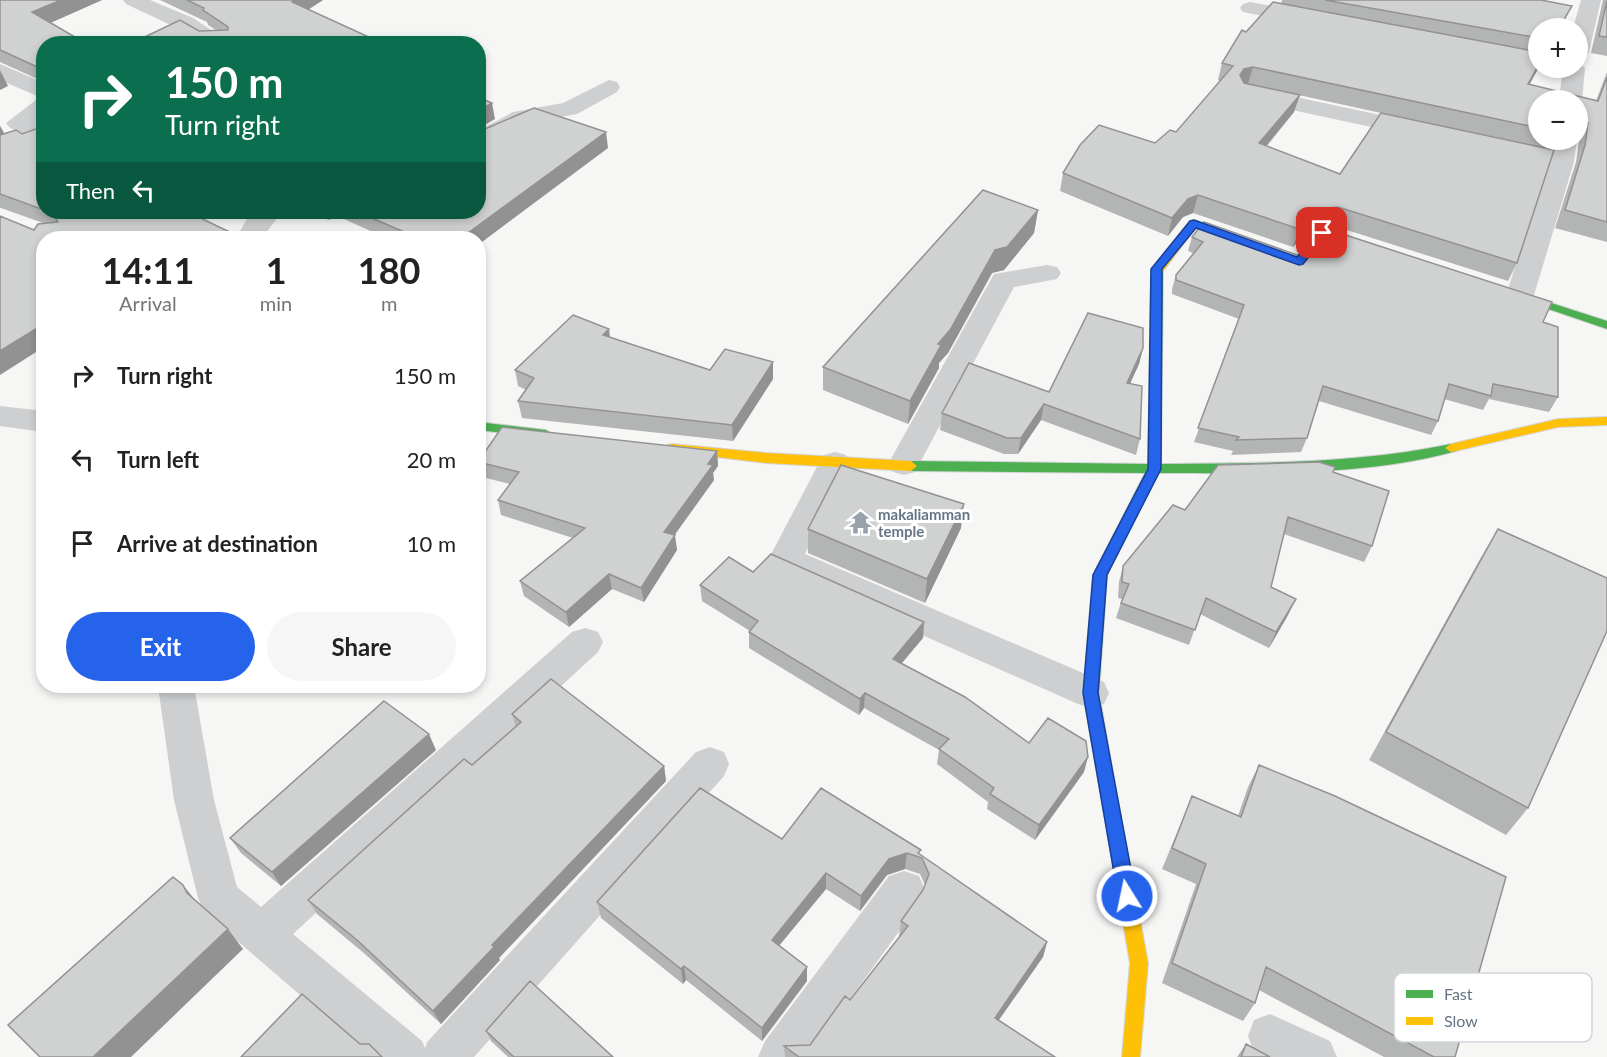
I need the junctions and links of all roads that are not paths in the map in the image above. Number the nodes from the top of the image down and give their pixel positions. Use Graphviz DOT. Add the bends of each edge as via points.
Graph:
graph roads {
  1 [pos="133,0"];
  2 [pos="1590,0"];
  3 [pos="1250,8"];
  4 [pos="1586,18"];
  5 [pos="1331,23"];
  6 [pos="207,36"];
  7 [pos="0,71"];
  8 [pos="609,87"];
  9 [pos="36,88"];
  10 [pos="1248,93"];
  11 [pos="36,111"];
  12 [pos="36,132"];
  13 [pos="36,134"];
  14 [pos="1445,136"];
  15 [pos="486,137"];
  16 [pos="8,142"];
  17 [pos="1480,144"];
  18 [pos="1563,151"];
  19 [pos="262,219"];
  20 [pos="253,231"];
  21 [pos="1390,255"];
  22 [pos="1047,273"];
  23 [pos="1489,286"];
  24 [pos="1520,295"];
  25 [pos="1607,325"];
  26 [pos="0,416"];
  27 [pos="36,421"];
  28 [pos="1607,421"];
  29 [pos="486,427"];
  30 [pos="559,435"];
  31 [pos="663,447"];
  32 [pos="835,463"];
  33 [pos="904,464"];
  34 [pos="1154,469"];
  35 [pos="585,642"];
  36 [pos="177,693"];
  37 [pos="1091,693"];
  38 [pos="710,764"];
  39 [pos="904,890"];
  40 [pos="262,934"];
  41 [pos="1269,1036"];
  42 [pos="406,1057"];
  43 [pos="444,1057"];
  44 [pos="781,1057"];
  45 [pos="1131,1057"];
  46 [pos="1314,1057"];
  1 -- 6 [label="street"];
  2 -- 4 [label="street"];
  3 -- 5 [label="street"];
  7 -- 9 [label="street"];
  8 -- 15 [label="street" via="569,109 521,117"];
  10 -- 14 [label="street"];
  11 -- 12 [label="street" via="18,123"];
  13 -- 16 [label="street"];
  17 -- 18 [label="street"];
  18 -- 24 [label="street"];
  19 -- 20 [label="street"];
  21 -- 34 [label="street" via="1322,233 1299,261 1194,224 1157,269"];
  22 -- 33 [label="street" via="1004,280"];
  23 -- 24 [label="street"];
  24 -- 25 [label="street"];
  26 -- 27 [label="street"];
  28 -- 34 [label="street" via="1558,423 1418,456 1286,467"];
  29 -- 30 [label="street"];
  31 -- 32 [label="street"];
  32 -- 33 [label="street"];
  32 -- 37 [label="street" via="785,560"];
  33 -- 34 [label="street"];
  34 -- 37 [label="street" via="1100,575"];
  35 -- 40 [label="street"];
  36 -- 40 [label="street" via="194,800 219,898"];
  37 -- 45 [label="street" via="1139,963"];
  38 -- 43 [label="street"];
  39 -- 44 [label="street"];
  40 -- 42 [label="street"];
  41 -- 46 [label="street"];
}
